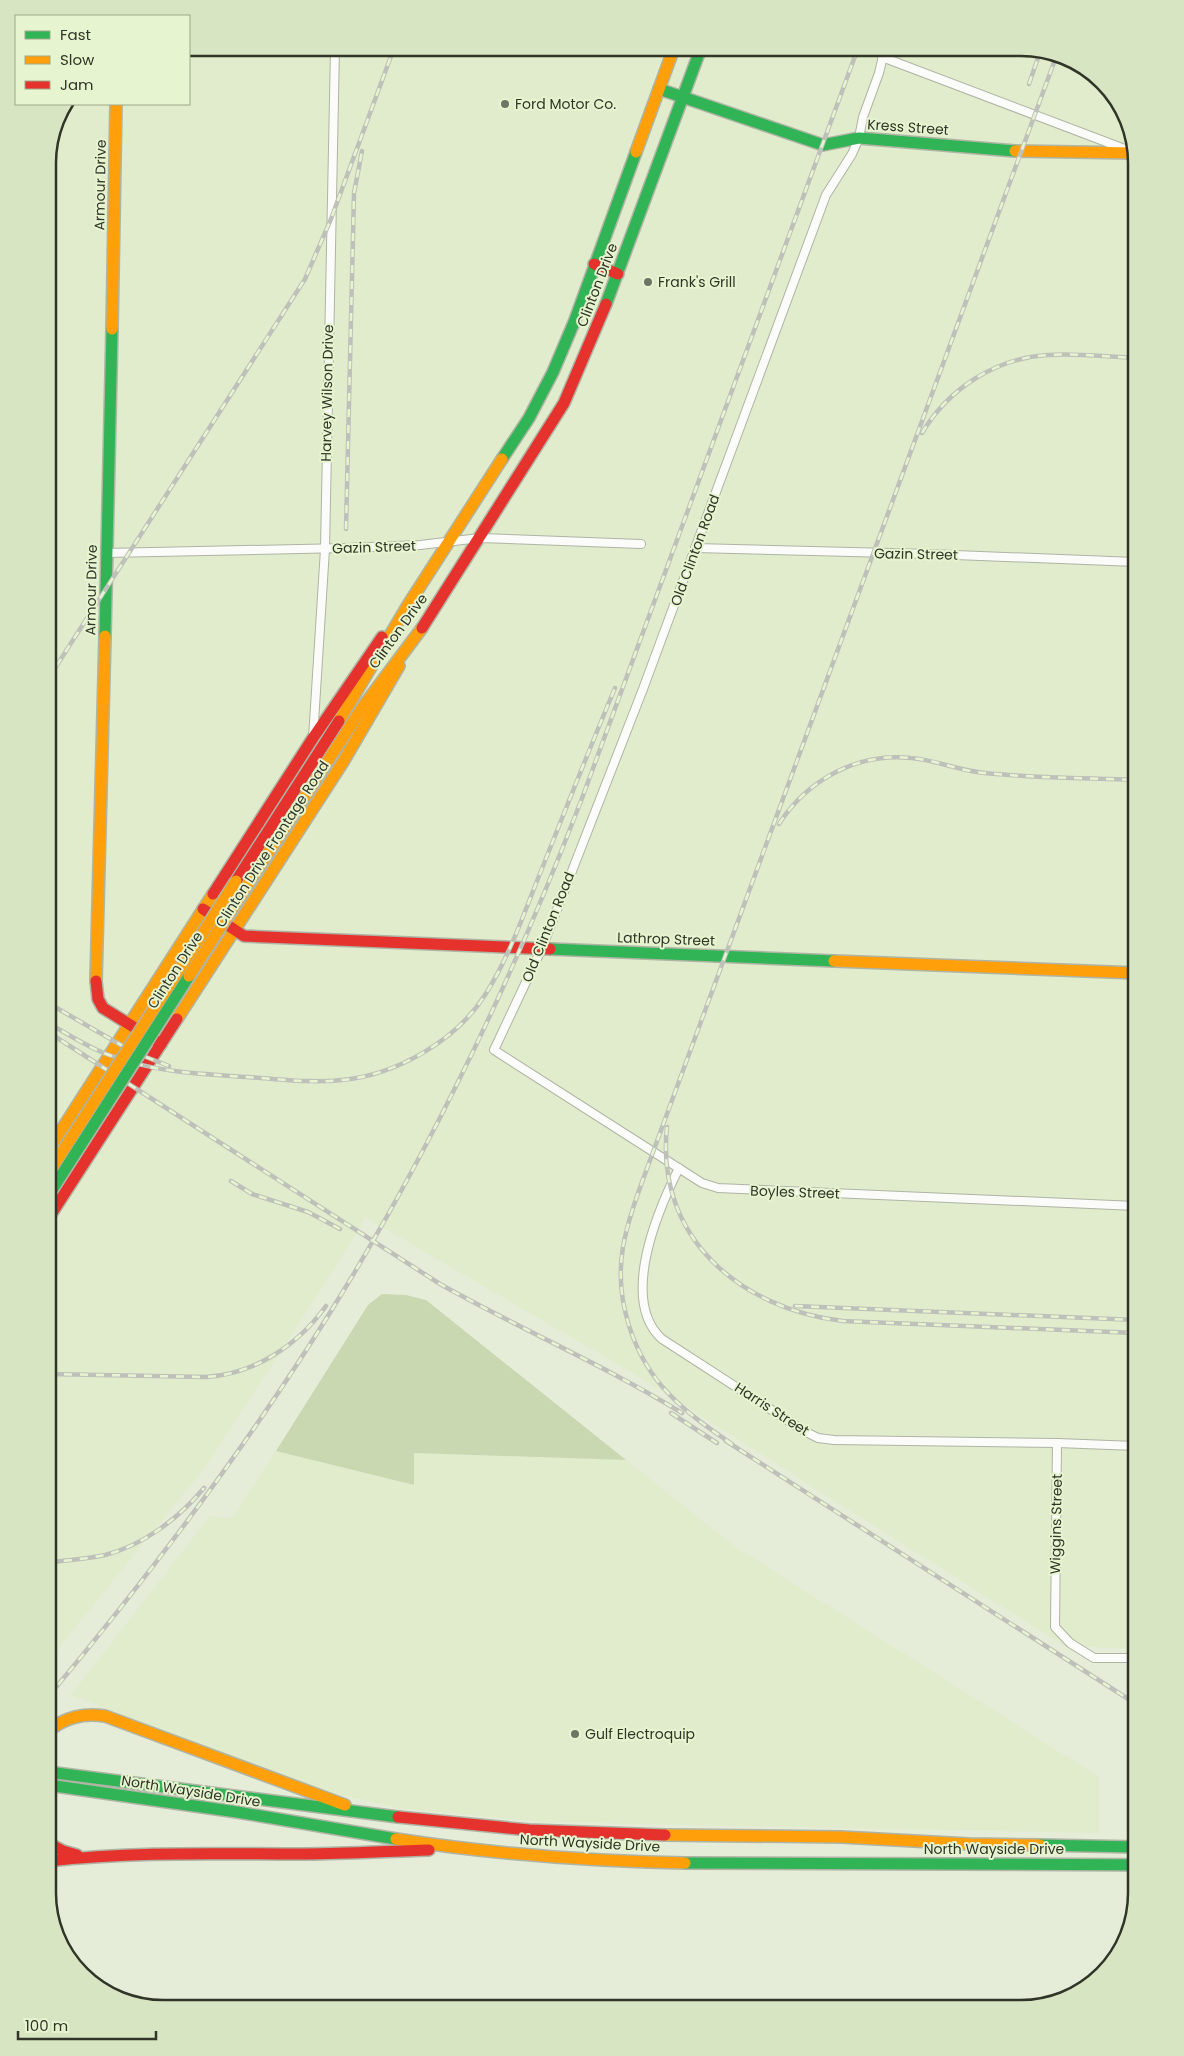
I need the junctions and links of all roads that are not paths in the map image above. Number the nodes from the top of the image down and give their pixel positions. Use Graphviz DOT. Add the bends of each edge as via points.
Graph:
graph roads {
  1 [pos="335,56"];
  2 [pos="671,56"];
  3 [pos="698,56"];
  4 [pos="882,57"];
  5 [pos="659,89"];
  6 [pos="683,98"];
  7 [pos="116,105"];
  8 [pos="859,138"];
  9 [pos="1127,150"];
  10 [pos="1127,153"];
  11 [pos="594,264"];
  12 [pos="618,274"];
  13 [pos="480,538"];
  14 [pos="448,542"];
  15 [pos="641,544"];
  16 [pos="695,548"];
  17 [pos="325,549"];
  18 [pos="106,553"];
  19 [pos="1128,562"];
  20 [pos="408,605"];
  21 [pos="419,632"];
  22 [pos="313,738"];
  23 [pos="241,884"];
  24 [pos="203,909"];
  25 [pos="234,929"];
  26 [pos="542,948"];
  27 [pos="1128,973"];
  28 [pos="130,1024"];
  29 [pos="160,1044"];
  30 [pos="494,1050"];
  31 [pos="56,1139"];
  32 [pos="56,1162"];
  33 [pos="679,1168"];
  34 [pos="56,1183"];
  35 [pos="1128,1206"];
  36 [pos="56,1207"];
  37 [pos="1057,1443"];
  38 [pos="1128,1446"];
  39 [pos="1128,1658"];
  40 [pos="56,1725"];
  41 [pos="56,1773"];
  42 [pos="56,1786"];
  43 [pos="384,1816"];
  44 [pos="1128,1846"];
  45 [pos="56,1847"];
  46 [pos="465,1850"];
  47 [pos="83,1856"];
  48 [pos="56,1860"];
  49 [pos="1128,1865"];
  1 -- 17 [label="street, Harvey Wilson Drive"];
  2 -- 5 [label="main road, Clinton Drive"];
  3 -- 6 [label="main road, Clinton Drive"];
  4 -- 8 [label="street, Old Clinton Road"];
  4 -- 9 [label="street, Kress Street"];
  5 -- 6 [label="main road, Kress Street"];
  5 -- 11 [label="main road, Clinton Drive"];
  6 -- 8 [label="main road, Kress Street" via="822,145"];
  6 -- 12 [label="main road, Clinton Drive"];
  7 -- 18 [label="main road, Armour Drive"];
  8 -- 10 [label="main road, Kress Street" via="1021,151"];
  8 -- 16 [label="street, Old Clinton Road" via="826,195"];
  11 -- 12 [label="main road"];
  11 -- 14 [label="main road, Clinton Drive" via="575,320 529,418"];
  12 -- 13 [label="main road, Clinton Drive" via="564,403"];
  13 -- 14 [label="street, Gazin Street"];
  13 -- 15 [label="street, Gazin Street"];
  13 -- 21 [label="main road, Clinton Drive"];
  14 -- 17 [label="street, Gazin Street"];
  14 -- 20 [label="main road, Clinton Drive"];
  16 -- 19 [label="street, Gazin Street"];
  16 -- 26 [label="street, Old Clinton Road"];
  17 -- 18 [label="street, Gazin Street"];
  17 -- 22 [label="street, Harvey Wilson Drive"];
  18 -- 28 [label="main road, Armour Drive" via="96,985 103,1008"];
  20 -- 22 [label="main road, Clinton Drive Frontage Road" via="393,621"];
  20 -- 23 [label="main road, Clinton Drive"];
  21 -- 23 [label="main road, Clinton Drive" via="362,708"];
  21 -- 25 [label="main road, Clinton Drive Frontage Road" via="344,762"];
  22 -- 24 [label="main road, Clinton Drive Frontage Road"];
  23 -- 32 [label="main road, Clinton Drive, bridge"];
  23 -- 34 [label="main road, Clinton Drive, bridge"];
  24 -- 25 [label="main road, Lathrop Street"];
  24 -- 28 [label="main road, Clinton Drive Frontage Road"];
  25 -- 26 [label="main road, Lathrop Street" via="244,936"];
  25 -- 29 [label="main road, Clinton Drive Frontage Road"];
  26 -- 27 [label="main road, Lathrop Street"];
  26 -- 30 [label="street, Old Clinton Road"];
  28 -- 29 [label="main road, Armour Drive"];
  28 -- 31 [label="main road, Clinton Drive Frontage Road"];
  29 -- 36 [label="main road, Clinton Drive Frontage Road"];
  30 -- 33 [label="street, Boyles Street"];
  33 -- 35 [label="street, Boyles Street" via="702,1183 726,1189"];
  33 -- 37 [label="street, Harris Street" via="656,1219 646,1258 646,1308 651,1327 662,1339 818,1438"];
  37 -- 38 [label="street, Harris Street"];
  37 -- 39 [label="street, Wiggins Street" via="1055,1627 1070,1643 1094,1658"];
  40 -- 43 [label="main road" via="85,1714 104,1716 334,1802"];
  41 -- 43 [label="main road, North Wayside Drive"];
  42 -- 46 [label="main road, North Wayside Drive"];
  43 -- 44 [label="main road, North Wayside Drive" via="576,1832"];
  45 -- 47 [label="main road"];
  46 -- 47 [label="main road"];
  46 -- 49 [label="main road, North Wayside Drive" via="661,1862 890,1866 972,1863"];
  47 -- 48 [label="main road"];
}
